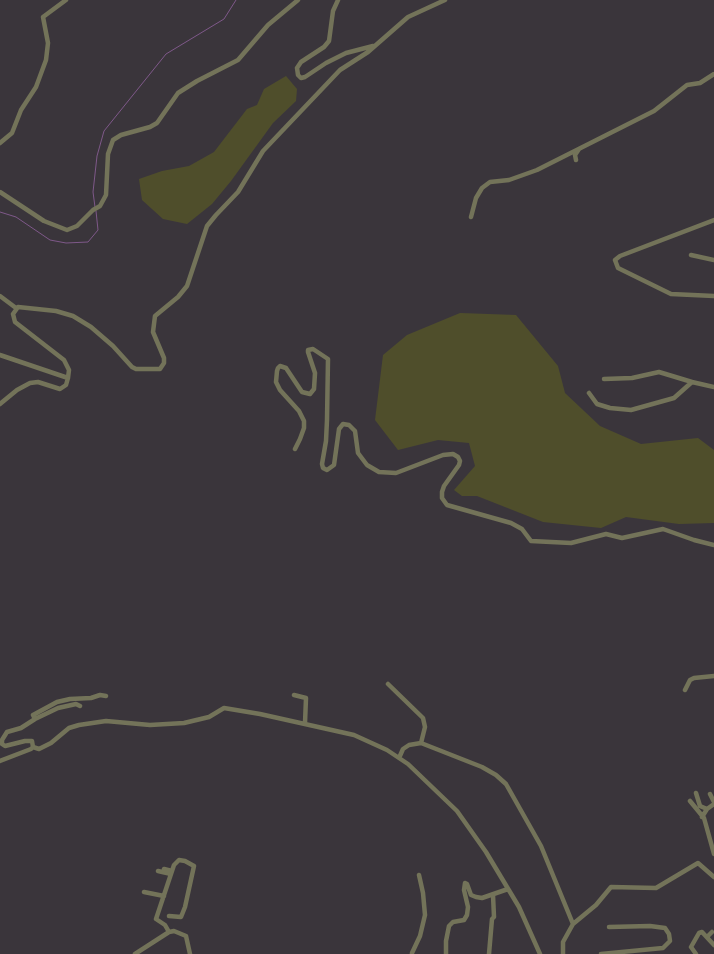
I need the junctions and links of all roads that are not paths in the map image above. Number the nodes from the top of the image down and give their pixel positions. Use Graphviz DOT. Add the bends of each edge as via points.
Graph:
graph roads {
  1 [pos="66,0"];
  2 [pos="298,0"];
  3 [pos="338,0"];
  4 [pos="445,0"];
  5 [pos="373,46"];
  6 [pos="714,74"];
  7 [pos="0,143"];
  8 [pos="582,146"];
  9 [pos="576,160"];
  10 [pos="0,192"];
  11 [pos="471,217"];
  12 [pos="714,220"];
  13 [pos="690,256"];
  14 [pos="714,260"];
  15 [pos="0,296"];
  16 [pos="714,296"];
  17 [pos="16,308"];
  18 [pos="0,355"];
  19 [pos="68,378"];
  20 [pos="604,379"];
  21 [pos="692,382"];
  22 [pos="714,387"];
  23 [pos="589,393"];
  24 [pos="0,404"];
  25 [pos="295,449"];
  26 [pos="714,545"];
  27 [pos="714,676"];
  28 [pos="388,684"];
  29 [pos="685,690"];
  30 [pos="294,695"];
  31 [pos="106,696"];
  32 [pos="80,706"];
  33 [pos="35,719"];
  34 [pos="305,723"];
  35 [pos="421,743"];
  36 [pos="33,746"];
  37 [pos="399,758"];
  38 [pos="0,761"];
  39 [pos="696,793"];
  40 [pos="710,794"];
  41 [pos="690,801"];
  42 [pos="714,803"];
  43 [pos="707,809"];
  44 [pos="702,817"];
  45 [pos="714,854"];
  46 [pos="164,869"];
  47 [pos="158,871"];
  48 [pos="171,873"];
  49 [pos="419,875"];
  50 [pos="714,877"];
  51 [pos="508,889"];
  52 [pos="144,892"];
  53 [pos="493,895"];
  54 [pos="164,896"];
  55 [pos="169,916"];
  56 [pos="573,924"];
  57 [pos="609,927"];
  58 [pos="169,932"];
  59 [pos="712,932"];
  60 [pos="707,937"];
  61 [pos="714,945"];
  62 [pos="136,954"];
  63 [pos="190,954"];
  64 [pos="413,954"];
  65 [pos="446,954"];
  66 [pos="489,954"];
  67 [pos="540,954"];
  68 [pos="563,954"];
  69 [pos="601,954"];
  70 [pos="696,954"];
  1 -- 7 [label="street" via="43,17 48,43 46,60 36,87 21,110 12,133"];
  2 -- 10 [label="street" via="268,25 238,60 178,93 157,123 113,140 108,154 106,195 78,226 62,229 37,217"];
  3 -- 5 [label="street" via="333,11 329,41 301,62 297,68 298,75 301,78 305,77 346,53"];
  4 -- 5 [label="street" via="408,17"];
  5 -- 17 [label="street" via="333,76 275,137 255,162 238,192 208,226 187,286 182,294 158,312 153,319 155,338 164,358 160,369 132,367 113,346 73,316 56,311 20,306"];
  6 -- 8 [label="street" via="700,83 688,85 654,112"];
  8 -- 9 [label="street" via="577,152"];
  8 -- 11 [label="street" via="536,170 509,180 490,182 482,188 476,198"];
  12 -- 16 [label="street" via="615,260 618,268 671,294"];
  13 -- 14 [label="street"];
  15 -- 17 [label="street"];
  17 -- 19 [label="street" via="12,314 15,322 64,360 69,370"];
  18 -- 19 [label="street"];
  19 -- 24 [label="street" via="66,385 60,389 42,383 30,383"];
  20 -- 21 [label="street" via="632,378 659,372"];
  21 -- 22 [label="street"];
  21 -- 23 [label="street" via="674,398 632,410 597,404"];
  25 -- 26 [label="street" via="304,428 304,421 300,411 280,390 276,382 277,371 280,366 286,368 302,392 310,394 314,389 315,373 308,350 314,349 328,359 323,468 334,465 339,428 343,424 349,425 355,430 358,453 368,465 379,472 396,473 443,455 453,454 458,457 459,465 442,492 442,498 447,505 510,523 522,529 531,541 571,543 606,534 622,538 663,529"];
  27 -- 29 [label="street" via="694,678"];
  28 -- 35 [label="street" via="423,718 425,727"];
  30 -- 34 [label="street" via="306,698"];
  31 -- 33 [label="street" via="57,702 33,715"];
  32 -- 33 [label="street" via="76,704 58,708"];
  33 -- 36 [label="street" via="21,728 7,732 2,740 5,746 25,741 32,742"];
  34 -- 36 [label="street" via="224,708 209,717 184,723 150,725 106,721 79,725 69,728 39,749"];
  34 -- 37 [label="street" via="354,735 380,746"];
  35 -- 37 [label="street" via="403,749"];
  35 -- 56 [label="street" via="482,767 506,784 541,846"];
  36 -- 38 [label="street"];
  37 -- 51 [label="street" via="416,770 457,811"];
  39 -- 43 [label="street" via="700,806"];
  40 -- 42 [label="street"];
  41 -- 44 [label="street"];
  42 -- 43 [label="street"];
  43 -- 44 [label="street"];
  44 -- 45 [label="street"];
  46 -- 48 [label="street"];
  47 -- 48 [label="street"];
  48 -- 54 [label="street"];
  48 -- 55 [label="street" via="179,860 194,866 181,917"];
  49 -- 64 [label="street" via="425,915"];
  50 -- 56 [label="street" via="698,863 656,888 614,886"];
  51 -- 53 [label="street"];
  51 -- 67 [label="street"];
  52 -- 54 [label="street"];
  53 -- 65 [label="street" via="476,898 471,895 465,883 467,915 464,920 453,922 449,926"];
  53 -- 66 [label="street" via="494,917"];
  54 -- 58 [label="street" via="156,919 165,925"];
  56 -- 68 [label="street" via="563,942"];
  57 -- 69 [label="street" via="665,928 671,937 663,948"];
  58 -- 62 [label="street"];
  58 -- 63 [label="street" via="174,931 186,936"];
  59 -- 60 [label="street"];
  60 -- 61 [label="street"];
  60 -- 70 [label="street" via="702,932 699,933 691,947"];
}
